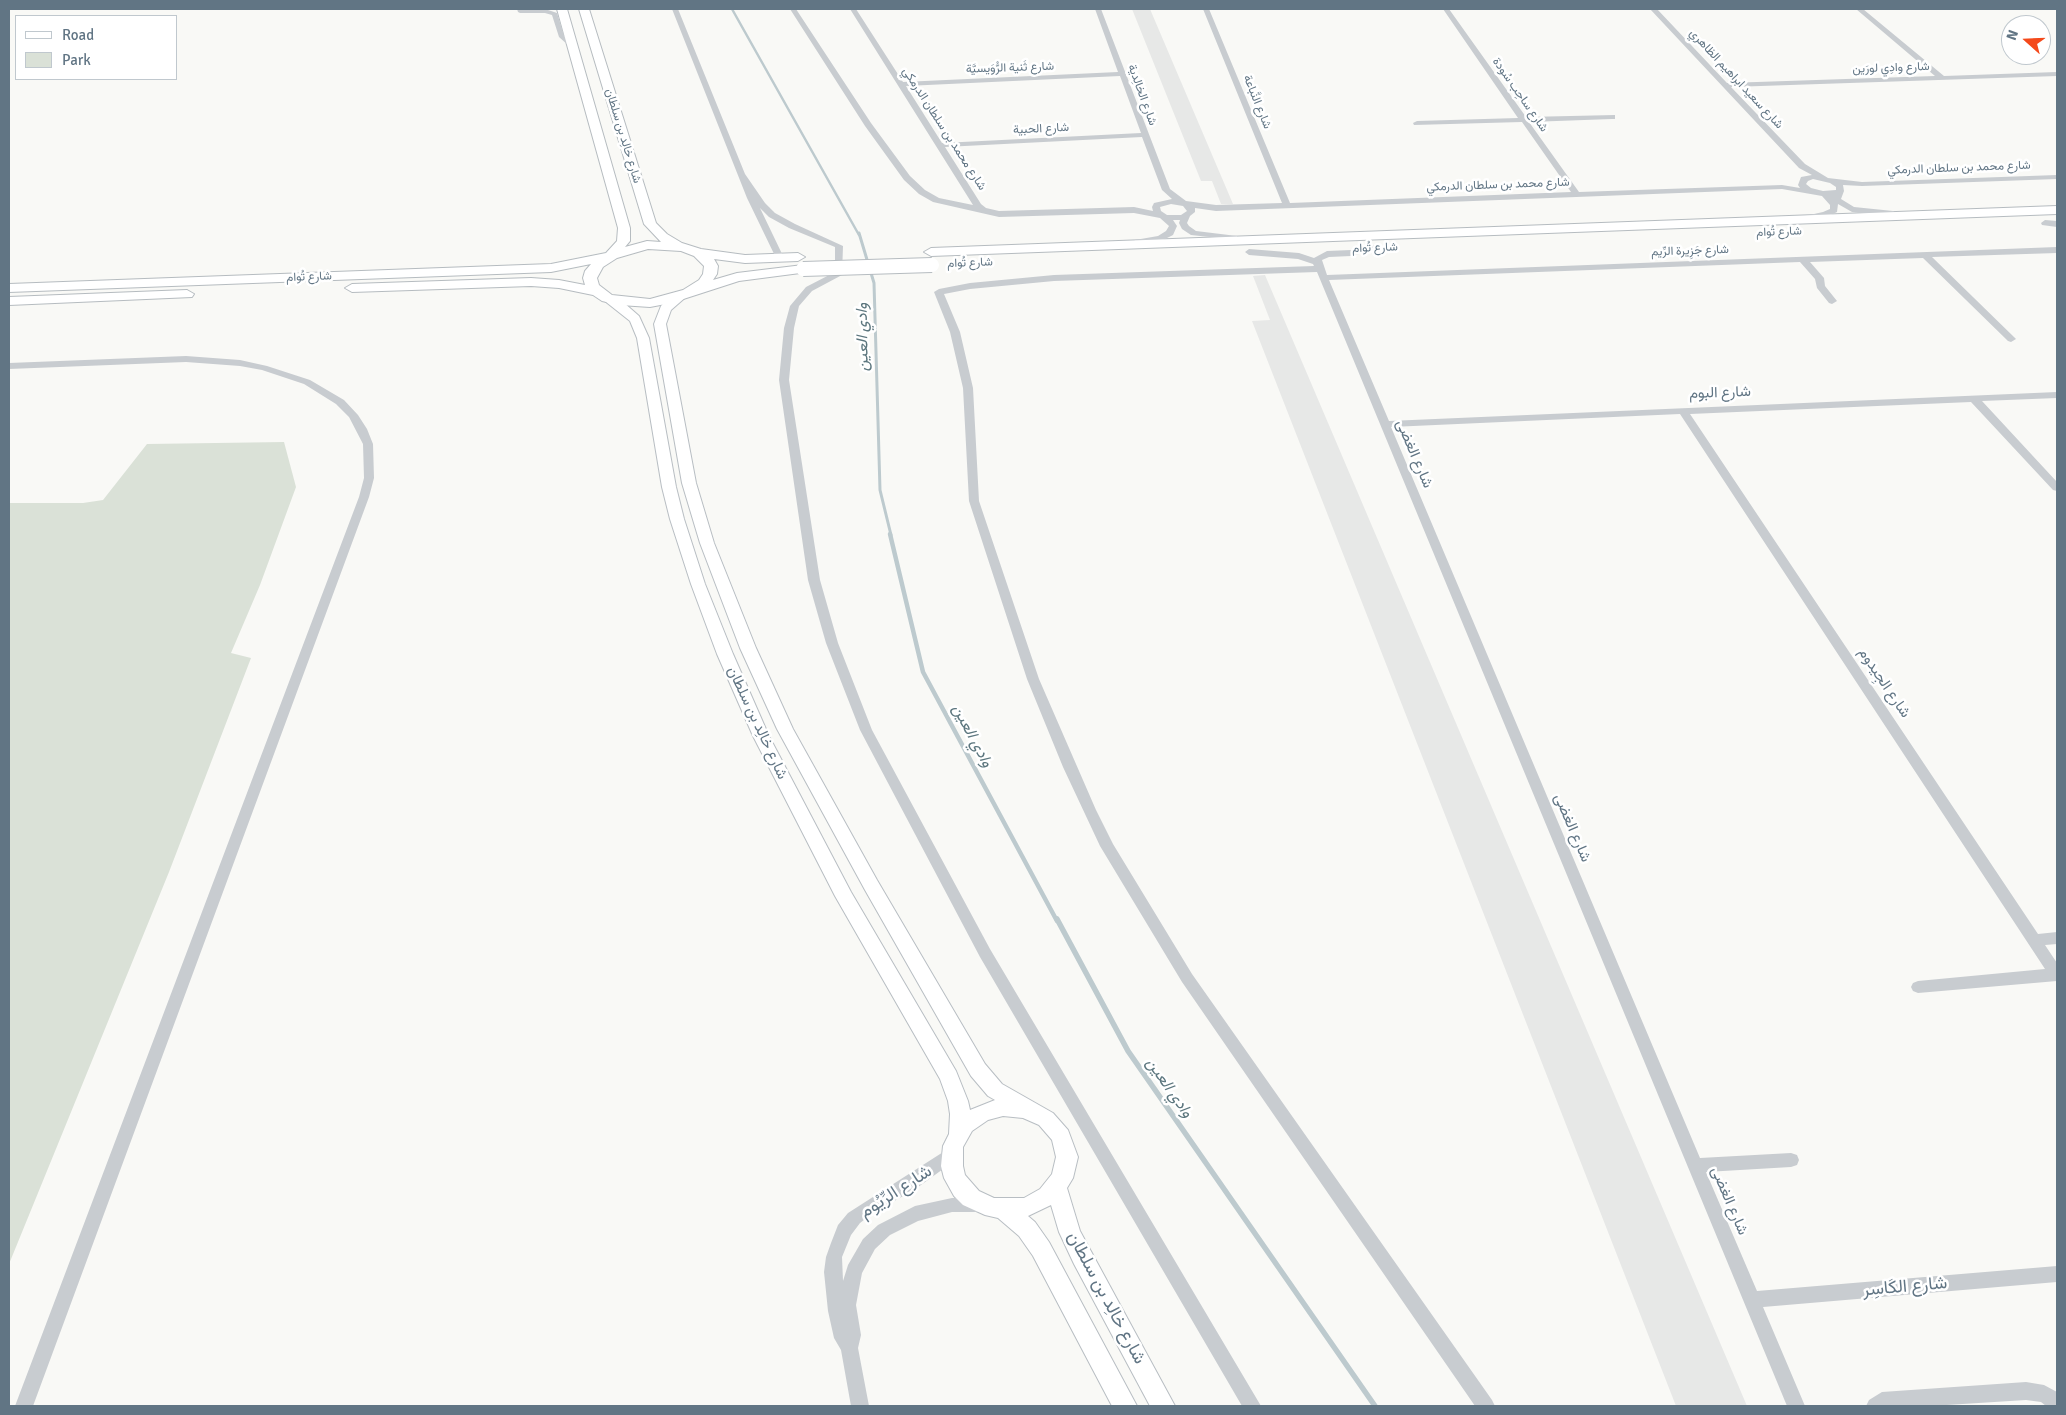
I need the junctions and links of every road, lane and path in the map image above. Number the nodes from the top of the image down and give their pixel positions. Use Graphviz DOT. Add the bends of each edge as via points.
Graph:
graph roads {
  1 [pos="520,9"];
  2 [pos="562,9"];
  3 [pos="584,9"];
  4 [pos="675,9"];
  5 [pos="793,9"];
  6 [pos="853,9"];
  7 [pos="1098,9"];
  8 [pos="1206,9"];
  9 [pos="1446,9"];
  10 [pos="1653,9"];
  11 [pos="1860,9"];
  12 [pos="534,10"];
  13 [pos="572,44"];
  14 [pos="1121,74"];
  15 [pos="2057,74"];
  16 [pos="1942,78"];
  17 [pos="900,84"];
  18 [pos="1725,85"];
  19 [pos="1612,118"];
  20 [pos="1523,120"];
  21 [pos="1417,123"];
  22 [pos="1144,136"];
  23 [pos="940,145"];
  24 [pos="1802,166"];
  25 [pos="743,176"];
  26 [pos="2057,178"];
  27 [pos="1804,180"];
  28 [pos="1829,180"];
  29 [pos="1862,184"];
  30 [pos="1782,188"];
  31 [pos="1166,190"];
  32 [pos="1839,191"];
  33 [pos="1815,192"];
  34 [pos="1576,194"];
  35 [pos="1184,203"];
  36 [pos="1159,204"];
  37 [pos="1288,205"];
  38 [pos="1216,208"];
  39 [pos="983,210"];
  40 [pos="1134,210"];
  41 [pos="2057,210"];
  42 [pos="1188,215"];
  43 [pos="1926,215"];
  44 [pos="1162,216"];
  45 [pos="1796,220"];
  46 [pos="2053,223"];
  47 [pos="1260,240"];
  48 [pos="1117,245"];
  49 [pos="683,247"];
  50 [pos="1372,248"];
  51 [pos="2057,250"];
  52 [pos="1249,252"];
  53 [pos="699,253"];
  54 [pos="1925,255"];
  55 [pos="610,256"];
  56 [pos="780,258"];
  57 [pos="931,258"];
  58 [pos="1802,260"];
  59 [pos="804,263"];
  60 [pos="1320,270"];
  61 [pos="9,288"];
  62 [pos="688,293"];
  63 [pos="602,295"];
  64 [pos="9,301"];
  65 [pos="1832,301"];
  66 [pos="2011,339"];
  67 [pos="9,366"];
  68 [pos="2057,394"];
  69 [pos="1973,398"];
  70 [pos="1682,410"];
  71 [pos="1384,424"];
  72 [pos="2057,488"];
  73 [pos="2057,938"];
  74 [pos="2035,940"];
  75 [pos="2057,974"];
  76 [pos="1918,987"];
  77 [pos="1026,1109"];
  78 [pos="959,1134"];
  79 [pos="952,1154"];
  80 [pos="1791,1160"];
  81 [pos="1696,1165"];
  82 [pos="1056,1188"];
  83 [pos="993,1207"];
  84 [pos="2057,1274"];
  85 [pos="1752,1300"];
  86 [pos="849,1348"];
  87 [pos="1934,1402"];
  88 [pos="2057,1403"];
  89 [pos="24,1406"];
  90 [pos="860,1406"];
  91 [pos="1125,1406"];
  92 [pos="1163,1406"];
  93 [pos="1252,1406"];
  94 [pos="1486,1406"];
  95 [pos="1796,1406"];
  96 [pos="1875,1406"];
  1 -- 12 [label="street"];
  2 -- 13 [label="main road, شارع خالِد بن سلطان"];
  3 -- 49 [label="main road, شارع خالِد بن سلطان" via="650,224 662,237"];
  4 -- 25 [label="street"];
  5 -- 39 [label="street" via="907,178 936,200"];
  6 -- 17 [label="street, شارع محمد بن سلطان الدرمكي"];
  7 -- 14 [label="street, شارع الخالِدية"];
  8 -- 37 [label="street, شارع النَّباعة"];
  9 -- 20 [label="street, شارع ساحِب سُودة"];
  10 -- 18 [label="street, شارع سعيد ابراهيم الظاهري"];
  11 -- 16 [label="street"];
  12 -- 13 [label="street" via="555,14 561,36"];
  13 -- 55 [label="main road, شارع خالِد بن سلطان" via="624,228 623,241"];
  14 -- 17 [label="street, شارع ثَنية الرُّوَيسيَّة"];
  14 -- 22 [label="street, شارع الخالِدية"];
  15 -- 16 [label="street, شارع وادِي لورَين"];
  16 -- 18 [label="street, شارع وادِي لورَين"];
  17 -- 23 [label="street, شارع محمد بن سلطان الدرمكي"];
  18 -- 24 [label="street, شارع سعيد ابراهيم الظاهري"];
  19 -- 20 [label="street"];
  20 -- 21 [label="street"];
  20 -- 34 [label="street, شارع ساحِب سُودة"];
  22 -- 23 [label="street, شارع الحبية"];
  22 -- 31 [label="street, شارع الخالِدية"];
  23 -- 39 [label="street, شارع محمد بن سلطان الدرمكي"];
  24 -- 27 [label="street"];
  24 -- 28 [label="street, شارع سعيد ابراهيم الظاهري"];
  25 -- 56 [label="street"];
  25 -- 93 [label="street" via="772,215 839,246 839,273 809,289 795,306 789,328 784,380 814,580 832,643 866,730 985,953"];
  26 -- 29 [label="street, شارع محمد بن سلطان الدرمكي"];
  27 -- 28 [label="street, شارع محمد بن سلطان الدرمكي" via="1814,177"];
  27 -- 30 [label="street, شارع محمد بن سلطان الدرمكي"];
  27 -- 33 [label="street" via="1802,185"];
  28 -- 29 [label="street, شارع محمد بن سلطان الدرمكي"];
  28 -- 32 [label="street" via="1840,186"];
  29 -- 32 [label="street, شارع محمد بن سلطان الدرمكي"];
  30 -- 33 [label="street, شارع محمد بن سلطان الدرمكي"];
  30 -- 34 [label="street, شارع محمد بن سلطان الدرمكي"];
  31 -- 35 [label="street, شارع الخالِدية"];
  31 -- 36 [label="street"];
  32 -- 33 [label="street, شارع محمد بن سلطان الدرمكي" via="1829,194"];
  32 -- 43 [label="street" via="1840,202 1860,211"];
  33 -- 45 [label="street" via="1831,200 1834,210"];
  34 -- 37 [label="street, شارع محمد بن سلطان الدرمكي"];
  35 -- 36 [label="street, شارع محمد بن سلطان الدرمكي" via="1171,201"];
  35 -- 38 [label="street, شارع محمد بن سلطان الدرمكي"];
  35 -- 42 [label="street" via="1192,210"];
  36 -- 40 [label="street, شارع محمد بن سلطان الدرمكي"];
  36 -- 44 [label="street" via="1155,210"];
  37 -- 38 [label="street, شارع محمد بن سلطان الدرمكي"];
  38 -- 42 [label="street, شارع محمد بن سلطان الدرمكي"];
  39 -- 40 [label="street, شارع محمد بن سلطان الدرمكي" via="999,214"];
  40 -- 44 [label="street, شارع محمد بن سلطان الدرمكي"];
  41 -- 43 [label="main road, شارع تُوام"];
  42 -- 44 [label="street, شارع محمد بن سلطان الدرمكي"];
  42 -- 47 [label="street" via="1183,223 1194,233"];
  43 -- 45 [label="main road, شارع تُوام"];
  44 -- 48 [label="street" via="1173,226 1166,236"];
  45 -- 47 [label="main road, شارع تُوام"];
  46 -- 50 [label="main road, شارع تُوام"];
  47 -- 48 [label="main road, شارع تُوام"];
  48 -- 57 [label="main road, شارع تُوام"];
  49 -- 53 [label="main road, شارع تُوام"];
  49 -- 55 [label="main road" via="647,246"];
  50 -- 52 [label="main road, شارع تُوام"];
  50 -- 60 [label="street" via="1327,254 1318,259"];
  51 -- 54 [label="street, شارع جَزِيرة الرِّيم"];
  52 -- 57 [label="main road, شارع تُوام"];
  52 -- 60 [label="street" via="1299,256"];
  53 -- 56 [label="main road, شارع تُوام" via="729,258"];
  53 -- 62 [label="main road" via="711,266 710,274 704,283"];
  54 -- 58 [label="street, شارع جَزِيرة الرِّيم"];
  54 -- 66 [label="street"];
  55 -- 61 [label="main road, شارع تُوام" via="580,264 544,268"];
  55 -- 63 [label="main road, شارع خالِد بن سلطان" via="592,271 590,278 592,286"];
  56 -- 59 [label="main road, شارع تُوام"];
  57 -- 59 [label="main road, شارع تُوام, bridge"];
  58 -- 60 [label="street, شارع جَزِيرة الرِّيم"];
  58 -- 65 [label="street" via="1820,278 1820,286"];
  59 -- 62 [label="main road, شارع تُوام" via="737,277"];
  60 -- 71 [label="street, شارع الغضى"];
  60 -- 94 [label="street, شارع جَزِيرة الرِّيم" via="1054,278 939,292 955,332 968,388 974,501 1033,679 1089,810 1107,846 1187,978"];
  62 -- 63 [label="main road, شارع تُوام" via="650,303 620,301"];
  62 -- 77 [label="street, شارع خالِد بن سلطان" via="671,302 661,318 661,330 689,483 733,613 785,729 978,1070 995,1090"];
  63 -- 64 [label="main road, شارع تُوام" via="573,286 531,282"];
  63 -- 78 [label="street, شارع خالِد بن سلطان" via="635,319 643,338 677,520 725,654 762,736 844,896 954,1088 960,1114"];
  67 -- 89 [label="street" via="186,359 264,368 307,382 340,402 362,429 370,461 364,497"];
  68 -- 69 [label="street, شارع البوم"];
  69 -- 70 [label="street, شارع البوم"];
  69 -- 72 [label="street"];
  70 -- 71 [label="street, شارع البوم"];
  70 -- 74 [label="street, شارع الجِيدوم"];
  71 -- 81 [label="street, شارع الغضى"];
  73 -- 74 [label="street"];
  74 -- 75 [label="street, شارع الجِيدوم"];
  75 -- 76 [label="street"];
  77 -- 78 [label="street" via="993,1109 973,1118"];
  77 -- 82 [label="street" via="1055,1126 1065,1146 1066,1168"];
  78 -- 79 [label="street"];
  79 -- 83 [label="street" via="955,1178 962,1188"];
  79 -- 86 [label="street, شارع الرِّيُوم" via="908,1185 867,1208 844,1230 834,1257 833,1272 837,1311 843,1338"];
  80 -- 81 [label="street"];
  81 -- 85 [label="street, شارع الغضى"];
  82 -- 83 [label="street" via="1027,1207"];
  82 -- 92 [label="street, شارع خالِد بن سلطان" via="1078,1249"];
  83 -- 86 [label="street, شارع الرِّيُوم" via="952,1205 932,1208 884,1230 869,1244 854,1271 849,1289 847,1305 852,1335"];
  83 -- 91 [label="street, شارع خالِد بن سلطان" via="1027,1229 1041,1249"];
  84 -- 85 [label="street, شارع الكَاسِر"];
  85 -- 95 [label="street, شارع الغضى"];
  86 -- 90 [label="street, شارع الرِّيُوم"];
  87 -- 88 [label="street" via="2035,1391"];
  87 -- 96 [label="street" via="1882,1401"];
}
